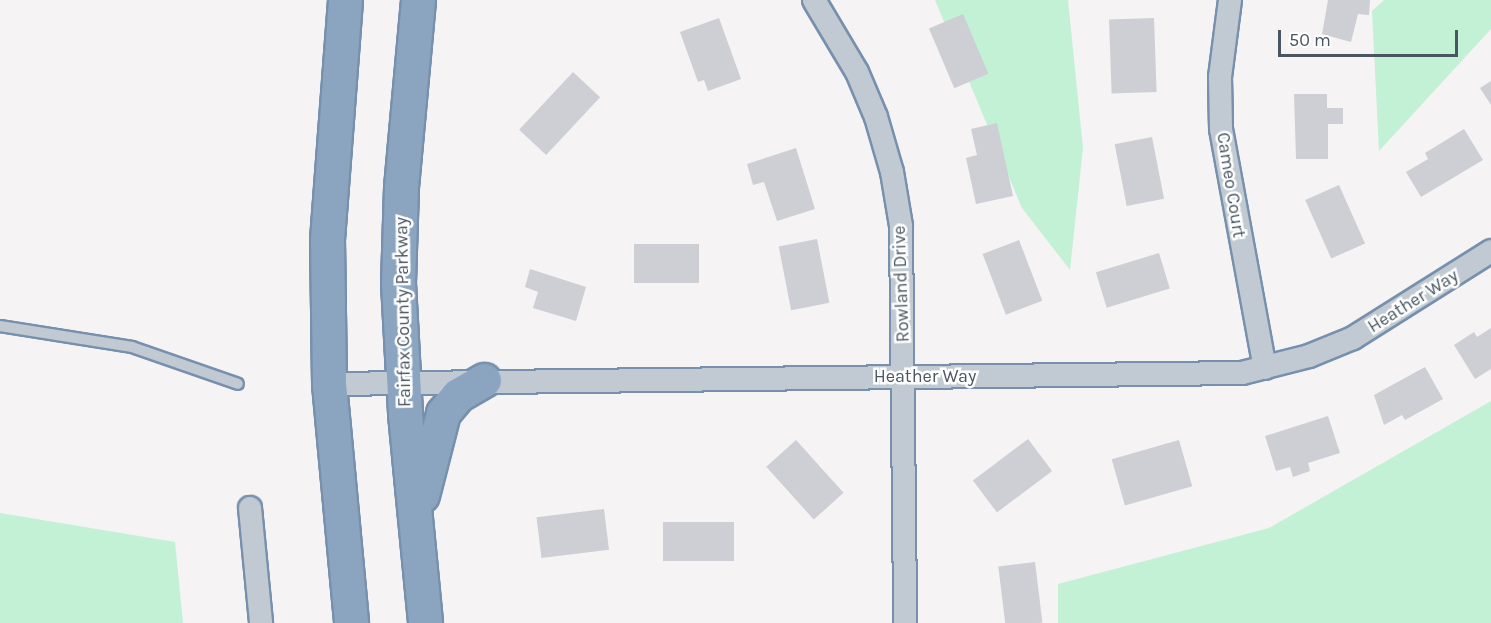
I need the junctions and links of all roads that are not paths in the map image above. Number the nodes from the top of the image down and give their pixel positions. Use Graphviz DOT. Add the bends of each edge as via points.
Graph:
graph roads {
  1 [pos="345,0"];
  2 [pos="418,0"];
  3 [pos="814,0"];
  4 [pos="1230,0"];
  5 [pos="1491,251"];
  6 [pos="0,326"];
  7 [pos="1265,368"];
  8 [pos="903,375"];
  9 [pos="484,380"];
  10 [pos="403,382"];
  11 [pos="238,384"];
  12 [pos="329,384"];
  13 [pos="250,508"];
  14 [pos="415,517"];
  15 [pos="261,623"];
  16 [pos="351,623"];
  17 [pos="425,623"];
  18 [pos="905,623"];
  1 -- 12 [label="highway" via="327,239"];
  2 -- 10 [label="highway, Fairfax County Parkway" via="401,187 398,283"];
  3 -- 8 [label="street, Rowland Drive" via="857,72 892,172 901,226"];
  4 -- 7 [label="street, Cameo Court" via="1220,77 1221,129"];
  5 -- 7 [label="street, Heather Way" via="1353,338"];
  6 -- 11 [label="lane" via="132,347"];
  7 -- 8 [label="street, Heather Way" via="1242,373 1179,375"];
  8 -- 9 [label="street, Heather Way"];
  8 -- 18 [label="street, Rowland Drive"];
  9 -- 10 [label="street, Heather Way"];
  9 -- 14 [label="highway" via="458,395 443,413"];
  10 -- 12 [label="street, Heather Way"];
  10 -- 14 [label="highway, Fairfax County Parkway"];
  12 -- 16 [label="highway"];
  13 -- 15 [label="street"];
  14 -- 17 [label="highway, Fairfax County Parkway"];
}
